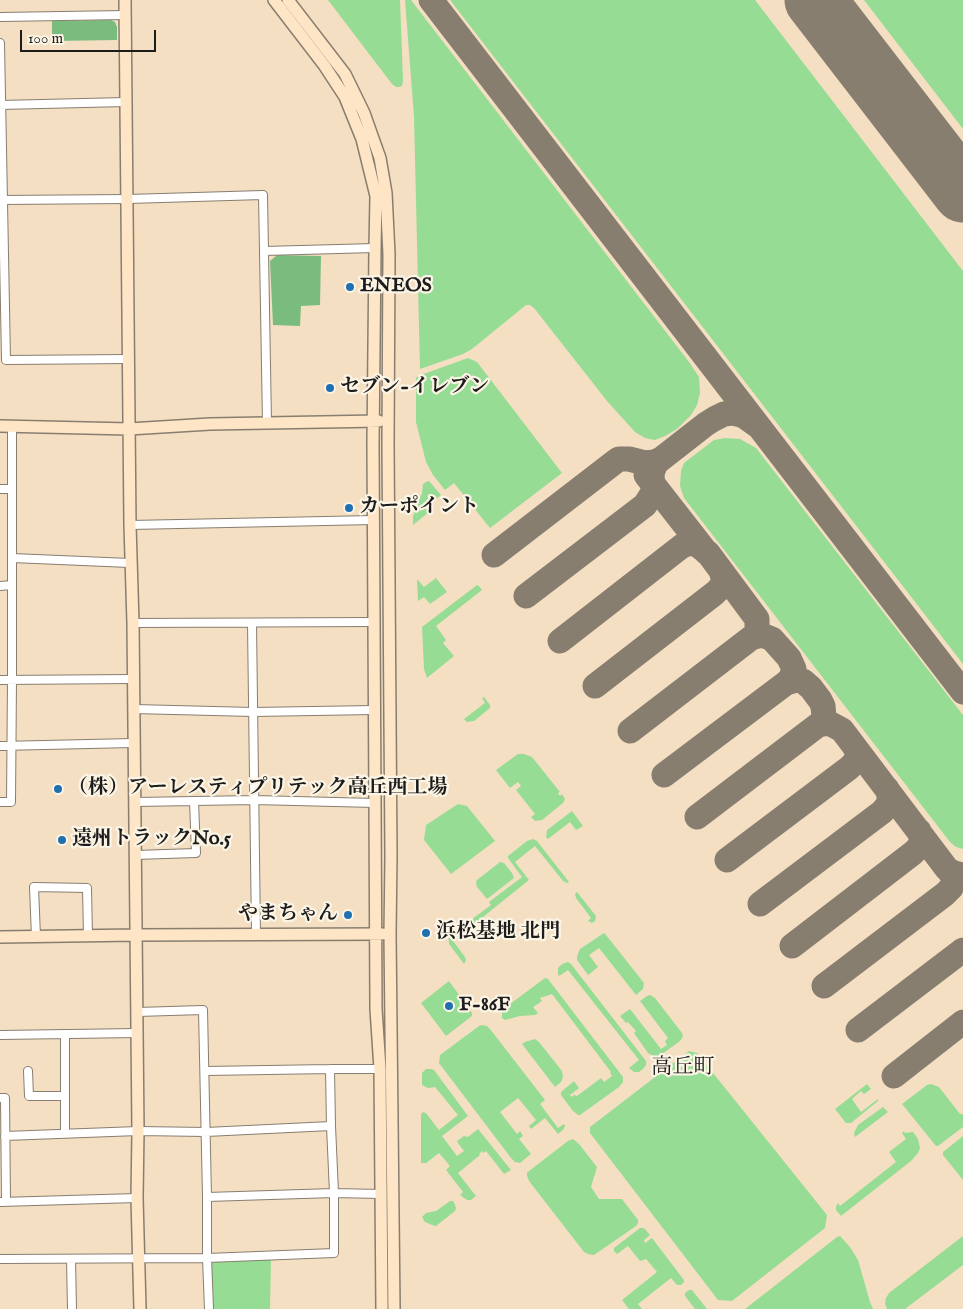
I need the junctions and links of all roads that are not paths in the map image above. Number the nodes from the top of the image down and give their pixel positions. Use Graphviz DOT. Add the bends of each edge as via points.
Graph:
graph roads {
  1 [pos="125,0"];
  2 [pos="274,0"];
  3 [pos="288,0"];
  4 [pos="125,15"];
  5 [pos="0,17"];
  6 [pos="0,43"];
  7 [pos="126,102"];
  8 [pos="1,105"];
  9 [pos="128,199"];
  10 [pos="2,200"];
  11 [pos="374,248"];
  12 [pos="264,251"];
  13 [pos="2,287"];
  14 [pos="128,359"];
  15 [pos="388,420"];
  16 [pos="373,422"];
  17 [pos="267,423"];
  18 [pos="6,427"];
  19 [pos="128,429"];
  20 [pos="0,489"];
  21 [pos="12,489"];
  22 [pos="374,520"];
  23 [pos="130,525"];
  24 [pos="12,558"];
  25 [pos="130,563"];
  26 [pos="12,585"];
  27 [pos="0,586"];
  28 [pos="374,622"];
  29 [pos="133,623"];
  30 [pos="252,624"];
  31 [pos="133,678"];
  32 [pos="0,680"];
  33 [pos="12,680"];
  34 [pos="134,709"];
  35 [pos="374,710"];
  36 [pos="253,712"];
  37 [pos="133,743"];
  38 [pos="11,745"];
  39 [pos="0,746"];
  40 [pos="255,800"];
  41 [pos="194,801"];
  42 [pos="0,802"];
  43 [pos="134,802"];
  44 [pos="375,803"];
  45 [pos="135,855"];
  46 [pos="376,934"];
  47 [pos="390,934"];
  48 [pos="136,935"];
  49 [pos="256,935"];
  50 [pos="88,936"];
  51 [pos="0,937"];
  52 [pos="36,937"];
  53 [pos="136,1012"];
  54 [pos="65,1034"];
  55 [pos="136,1034"];
  56 [pos="0,1035"];
  57 [pos="330,1068"];
  58 [pos="380,1069"];
  59 [pos="28,1071"];
  60 [pos="205,1071"];
  61 [pos="65,1096"];
  62 [pos="0,1098"];
  63 [pos="331,1126"];
  64 [pos="138,1131"];
  65 [pos="206,1132"];
  66 [pos="65,1133"];
  67 [pos="5,1136"];
  68 [pos="334,1193"];
  69 [pos="381,1194"];
  70 [pos="207,1197"];
  71 [pos="137,1198"];
  72 [pos="3,1202"];
  73 [pos="139,1258"];
  74 [pos="207,1258"];
  75 [pos="0,1259"];
  76 [pos="71,1259"];
  77 [pos="72,1309"];
  78 [pos="140,1309"];
  79 [pos="209,1309"];
  80 [pos="382,1309"];
  81 [pos="394,1309"];
  1 -- 4 [label="street"];
  2 -- 11 [label="street" via="324,64 355,120 376,196"];
  3 -- 15 [label="street" via="345,74 364,113 380,158 386,192 389,254"];
  4 -- 5 [label="street"];
  4 -- 7 [label="street"];
  6 -- 8 [label="street"];
  7 -- 8 [label="street"];
  7 -- 9 [label="street"];
  8 -- 10 [label="street"];
  9 -- 10 [label="street"];
  9 -- 12 [label="street" via="263,195"];
  9 -- 14 [label="street"];
  10 -- 13 [label="street"];
  11 -- 12 [label="street"];
  11 -- 16 [label="street"];
  12 -- 17 [label="street"];
  13 -- 14 [label="street" via="6,360"];
  14 -- 19 [label="street"];
  15 -- 16 [label="street"];
  15 -- 47 [label="street"];
  16 -- 17 [label="street"];
  16 -- 22 [label="street"];
  17 -- 19 [label="street"];
  18 -- 19 [label="street"];
  18 -- 21 [label="street"];
  19 -- 23 [label="street"];
  20 -- 21 [label="street"];
  21 -- 24 [label="street"];
  22 -- 23 [label="street"];
  22 -- 28 [label="street"];
  23 -- 25 [label="street"];
  24 -- 25 [label="street"];
  24 -- 26 [label="street"];
  25 -- 29 [label="street"];
  26 -- 27 [label="street"];
  26 -- 33 [label="street"];
  28 -- 30 [label="street"];
  28 -- 35 [label="street"];
  29 -- 30 [label="street"];
  29 -- 31 [label="street"];
  30 -- 36 [label="street"];
  31 -- 33 [label="street"];
  31 -- 34 [label="street"];
  32 -- 33 [label="street"];
  33 -- 38 [label="street"];
  34 -- 36 [label="street"];
  34 -- 37 [label="street"];
  35 -- 36 [label="street"];
  35 -- 44 [label="street"];
  36 -- 40 [label="street"];
  37 -- 38 [label="street"];
  37 -- 43 [label="street"];
  38 -- 39 [label="street"];
  38 -- 42 [label="street" via="11,802"];
  40 -- 41 [label="street"];
  40 -- 44 [label="street"];
  40 -- 49 [label="street"];
  41 -- 43 [label="street"];
  41 -- 45 [label="street" via="196,853"];
  43 -- 45 [label="street"];
  44 -- 46 [label="street"];
  45 -- 48 [label="street"];
  46 -- 47 [label="street"];
  46 -- 49 [label="street"];
  46 -- 58 [label="street"];
  47 -- 81 [label="street"];
  48 -- 49 [label="street"];
  48 -- 50 [label="street"];
  48 -- 53 [label="street"];
  50 -- 52 [label="street"];
  50 -- 52 [label="street" via="87,888 34,887"];
  51 -- 52 [label="street"];
  53 -- 55 [label="street"];
  53 -- 60 [label="street" via="203,1010"];
  54 -- 55 [label="street"];
  54 -- 56 [label="street"];
  54 -- 61 [label="street"];
  55 -- 64 [label="street"];
  57 -- 58 [label="street"];
  57 -- 60 [label="street"];
  57 -- 63 [label="street"];
  58 -- 69 [label="street"];
  59 -- 61 [label="street" via="29,1096"];
  60 -- 65 [label="street"];
  61 -- 66 [label="street"];
  62 -- 67 [label="street" via="5,1098"];
  63 -- 65 [label="street"];
  63 -- 68 [label="street"];
  64 -- 65 [label="street"];
  64 -- 66 [label="street"];
  64 -- 71 [label="street"];
  65 -- 70 [label="street"];
  66 -- 67 [label="street"];
  67 -- 72 [label="street"];
  68 -- 69 [label="street"];
  68 -- 70 [label="street"];
  68 -- 74 [label="street" via="334,1253"];
  69 -- 80 [label="street"];
  70 -- 74 [label="street"];
  71 -- 72 [label="street"];
  71 -- 73 [label="street"];
  73 -- 74 [label="street"];
  73 -- 76 [label="street"];
  73 -- 78 [label="street"];
  74 -- 79 [label="street"];
  75 -- 76 [label="street"];
  76 -- 77 [label="street"];
}
